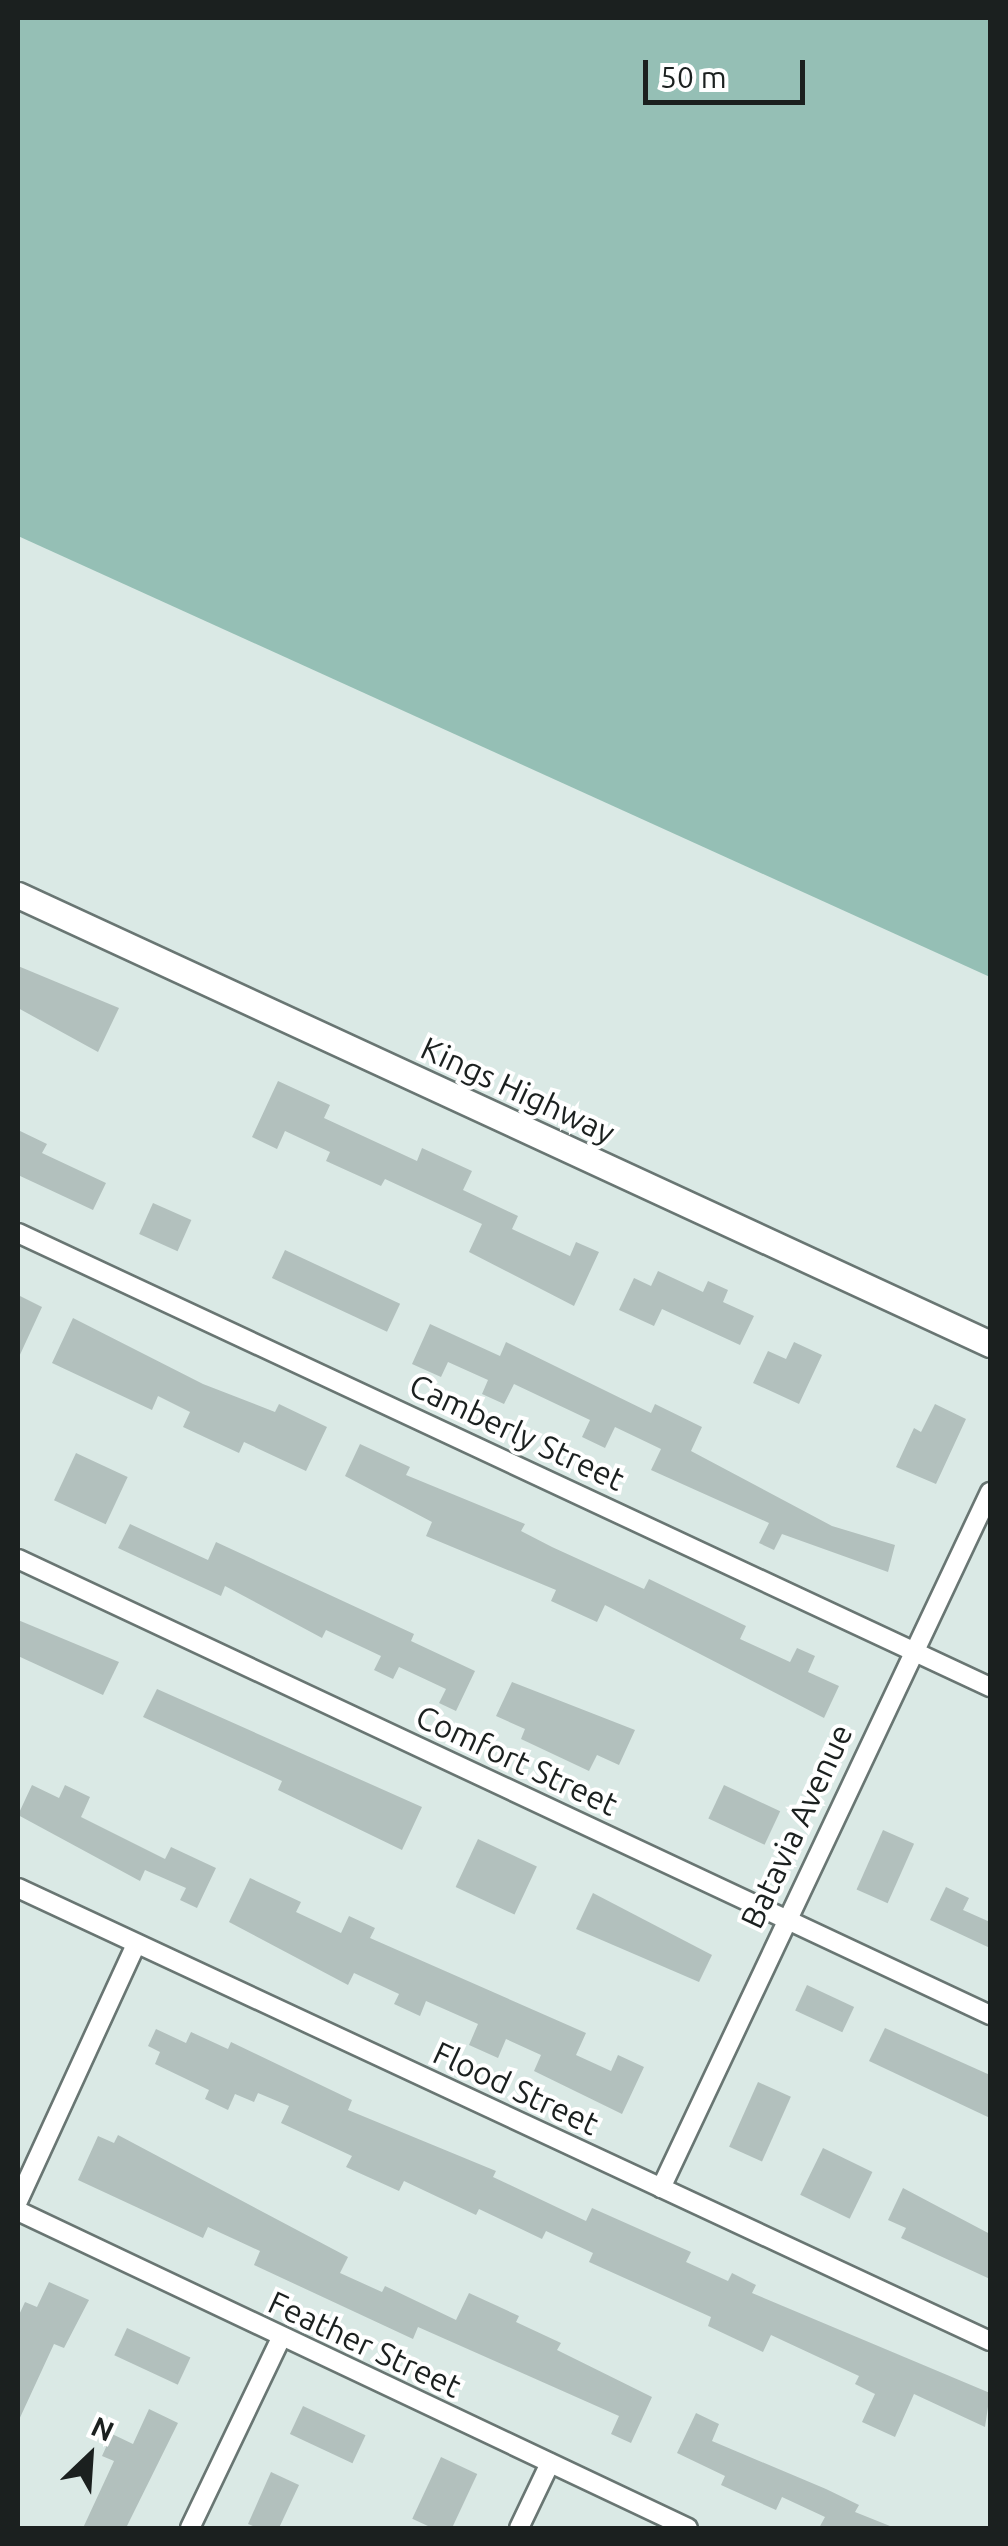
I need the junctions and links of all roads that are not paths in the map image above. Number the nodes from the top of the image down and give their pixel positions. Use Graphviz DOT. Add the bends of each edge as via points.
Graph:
graph roads {
  1 [pos="18,895"];
  2 [pos="18,1232"];
  3 [pos="990,1344"];
  4 [pos="990,1492"];
  5 [pos="18,1559"];
  6 [pos="913,1650"];
  7 [pos="990,1687"];
  8 [pos="18,1888"];
  9 [pos="784,1919"];
  10 [pos="136,1945"];
  11 [pos="990,2015"];
  12 [pos="662,2188"];
  13 [pos="18,2201"];
  14 [pos="18,2212"];
  15 [pos="281,2338"];
  16 [pos="990,2341"];
  17 [pos="550,2464"];
  18 [pos="190,2528"];
  19 [pos="518,2528"];
  20 [pos="688,2528"];
  1 -- 3 [label="street, Kings Highway"];
  2 -- 6 [label="street, Camberly Street"];
  4 -- 6 [label="street, Batavia Avenue"];
  5 -- 9 [label="street, Comfort Street"];
  6 -- 7 [label="street, Camberly Street"];
  6 -- 9 [label="street, Batavia Avenue"];
  8 -- 10 [label="street, Flood Street"];
  9 -- 11 [label="street, Comfort Street"];
  9 -- 12 [label="street, Batavia Avenue"];
  10 -- 12 [label="street, Flood Street"];
  10 -- 13 [label="street"];
  12 -- 16 [label="street, Flood Street"];
  14 -- 15 [label="street, Feather Street"];
  15 -- 17 [label="street, Feather Street"];
  15 -- 18 [label="street"];
  17 -- 19 [label="street"];
  17 -- 20 [label="street, Feather Street"];
}
